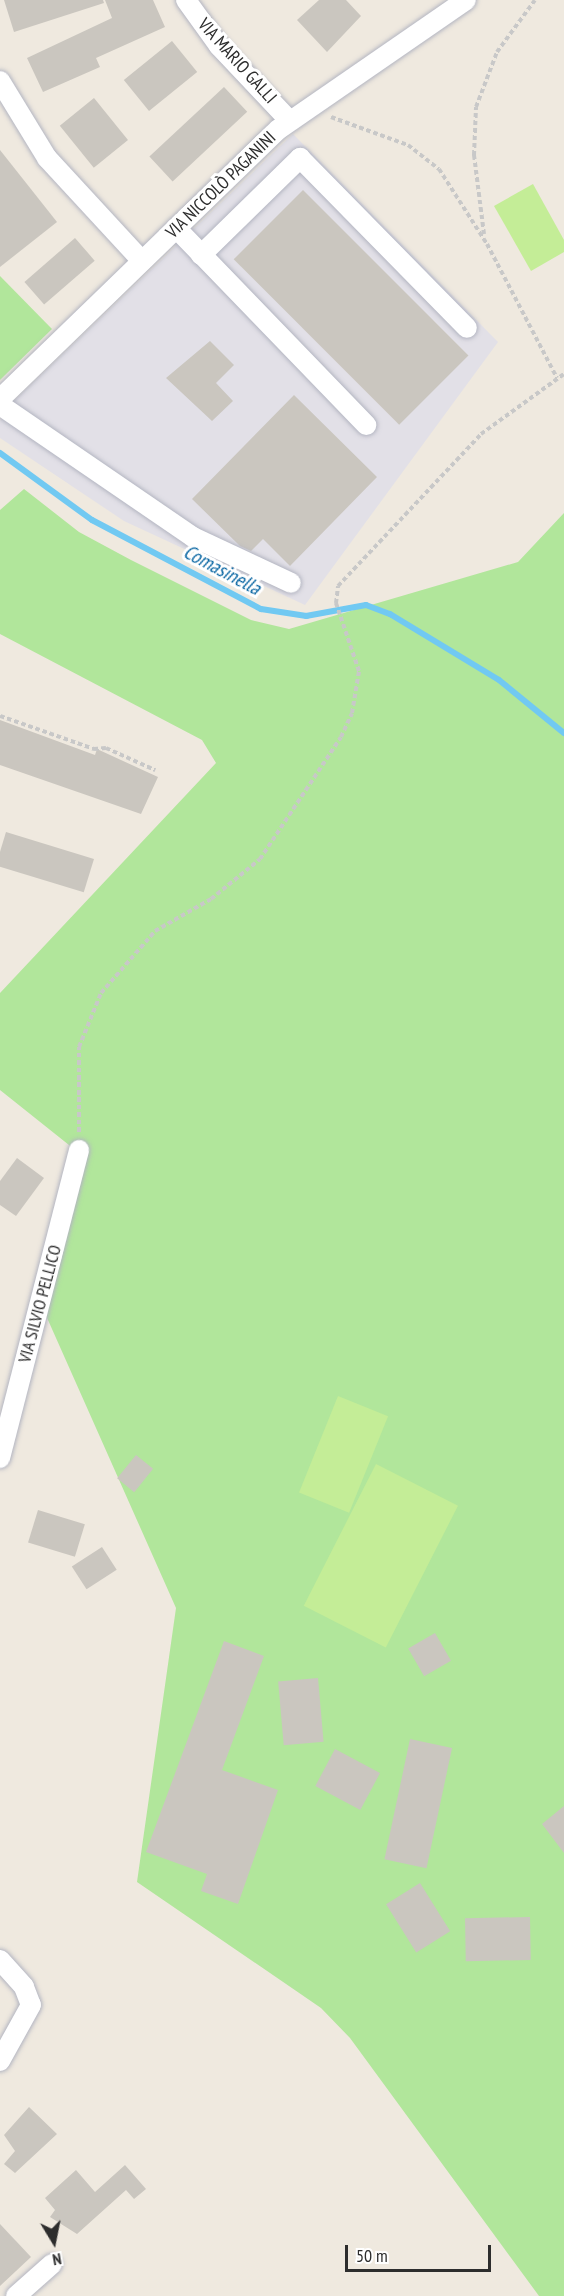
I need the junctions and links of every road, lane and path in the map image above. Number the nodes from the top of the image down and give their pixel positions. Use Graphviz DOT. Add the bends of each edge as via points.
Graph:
graph roads {
  1 [pos="186,0"];
  2 [pos="466,0"];
  3 [pos="535,0"];
  4 [pos="0,81"];
  5 [pos="295,117"];
  6 [pos="176,228"];
  7 [pos="487,244"];
  8 [pos="201,255"];
  9 [pos="141,261"];
  10 [pos="467,328"];
  11 [pos="564,374"];
  12 [pos="557,378"];
  13 [pos="0,399"];
  14 [pos="0,405"];
  15 [pos="366,424"];
  16 [pos="291,583"];
  17 [pos="0,716"];
  18 [pos="155,770"];
  19 [pos="79,1150"];
  20 [pos="0,1458"];
  21 [pos="0,1960"];
  22 [pos="0,2061"];
  23 [pos="52,2264"];
  24 [pos="16,2296"];
  1 -- 5 [label="street, VIA MARIO GALLI" via="219,46"];
  2 -- 5 [label="street, VIA NICCOLÒ PAGANINI"];
  3 -- 7 [label="path" via="497,52 476,107 477,195"];
  4 -- 9 [label="street" via="47,158"];
  5 -- 6 [label="street, VIA NICCOLÒ PAGANINI"];
  5 -- 7 [label="path" via="316,112 374,130 423,156 454,187"];
  6 -- 8 [label="street"];
  6 -- 9 [label="street, VIA NICCOLÒ PAGANINI"];
  7 -- 12 [label="path"];
  8 -- 10 [label="street" via="300,159"];
  8 -- 15 [label="street"];
  9 -- 13 [label="street, VIA NICCOLÒ PAGANINI"];
  11 -- 12 [label="path"];
  12 -- 19 [label="path" via="481,434 359,559 338,586 336,603 359,671 352,713 341,737 260,859 211,899 155,931 101,993 78,1047"];
  14 -- 16 [label="street" via="193,537"];
  17 -- 18 [label="path" via="94,749 106,748"];
  19 -- 20 [label="street, VIA SILVIO PELLICO"];
  21 -- 22 [label="street" via="24,1986 31,2005"];
  23 -- 24 [label="street"];
}
